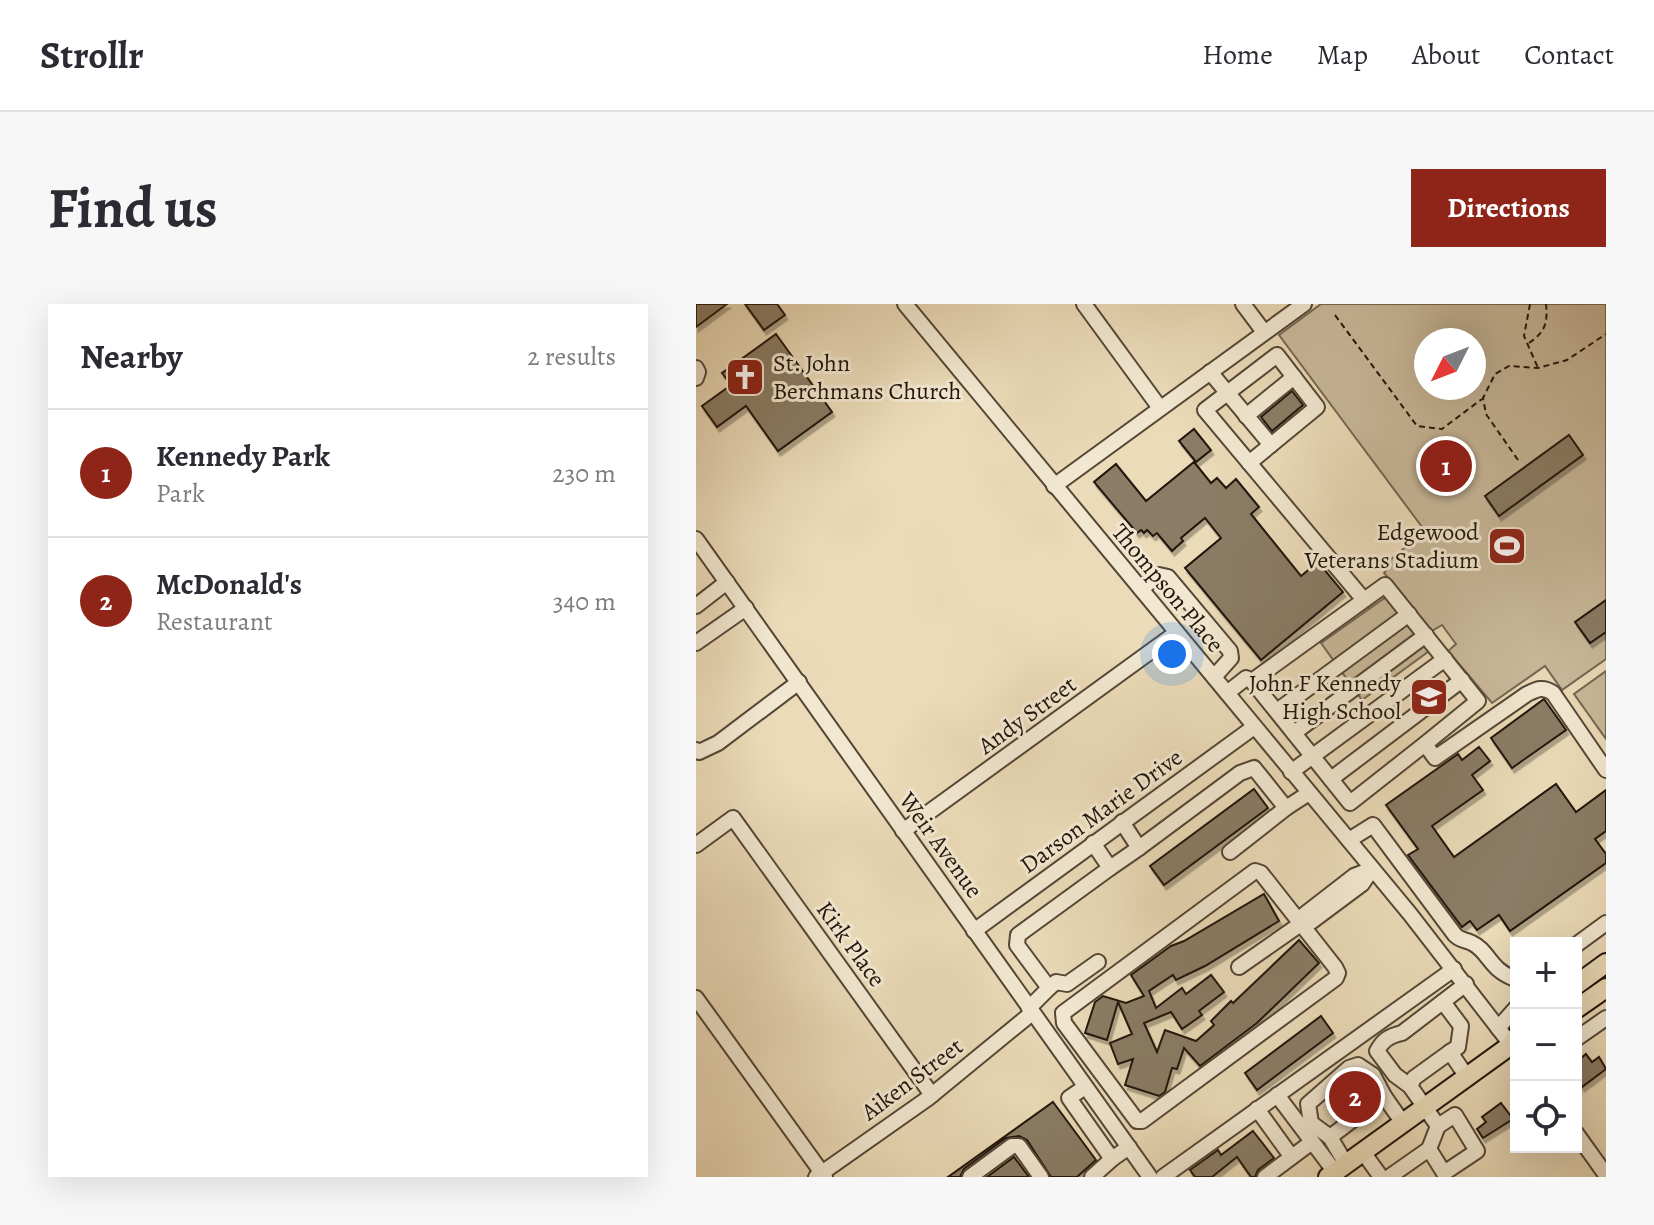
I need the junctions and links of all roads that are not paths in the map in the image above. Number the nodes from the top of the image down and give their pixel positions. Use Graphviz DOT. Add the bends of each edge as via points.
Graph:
graph roads {
  1 [pos="905,304"];
  2 [pos="1084,304"];
  3 [pos="1243,304"];
  4 [pos="1304,304"];
  5 [pos="1264,332"];
  6 [pos="696,368"];
  7 [pos="1210,372"];
  8 [pos="1294,377"];
  9 [pos="696,378"];
  10 [pos="1227,394"];
  11 [pos="1160,408"];
  12 [pos="1246,416"];
  13 [pos="1271,445"];
  14 [pos="1249,463"];
  15 [pos="1054,486"];
  16 [pos="696,539"];
  17 [pos="727,582"];
  18 [pos="1141,589"];
  19 [pos="1364,600"];
  20 [pos="696,606"];
  21 [pos="746,608"];
  22 [pos="1409,614"];
  23 [pos="1176,633"];
  24 [pos="1426,635"];
  25 [pos="696,643"];
  26 [pos="1445,659"];
  27 [pos="1214,677"];
  28 [pos="1462,680"];
  29 [pos="1252,681"];
  30 [pos="799,682"];
  31 [pos="1227,693"];
  32 [pos="1277,711"];
  33 [pos="1254,727"];
  34 [pos="1294,733"];
  35 [pos="1425,744"];
  36 [pos="696,750"];
  37 [pos="1312,755"];
  38 [pos="1606,770"];
  39 [pos="1291,772"];
  40 [pos="1331,779"];
  41 [pos="1309,793"];
  42 [pos="1350,802"];
  43 [pos="1286,808"];
  44 [pos="1328,817"];
  45 [pos="1122,822"];
  46 [pos="903,831"];
  47 [pos="1349,840"];
  48 [pos="1093,843"];
  49 [pos="696,845"];
  50 [pos="1139,848"];
  51 [pos="1230,852"];
  52 [pos="1110,868"];
  53 [pos="1372,869"];
  54 [pos="1302,923"];
  55 [pos="1606,923"];
  56 [pos="974,931"];
  57 [pos="1582,941"];
  58 [pos="1098,962"];
  59 [pos="1606,963"];
  60 [pos="1239,967"];
  61 [pos="1454,969"];
  62 [pos="1510,976"];
  63 [pos="1582,981"];
  64 [pos="1466,984"];
  65 [pos="1049,988"];
  66 [pos="1606,988"];
  67 [pos="696,998"];
  68 [pos="1443,1002"];
  69 [pos="1582,1005"];
  70 [pos="1515,1009"];
  71 [pos="1031,1010"];
  72 [pos="1606,1018"];
  73 [pos="1498,1028"];
  74 [pos="1582,1035"];
  75 [pos="1510,1039"];
  76 [pos="1347,1045"];
  77 [pos="1510,1047"];
  78 [pos="1450,1052"];
  79 [pos="1358,1065"];
  80 [pos="1467,1077"];
  81 [pos="1293,1084"];
  82 [pos="1410,1086"];
  83 [pos="1085,1087"];
  84 [pos="932,1095"];
  85 [pos="1277,1095"];
  86 [pos="1384,1096"];
  87 [pos="1308,1104"];
  88 [pos="1425,1107"];
  89 [pos="1257,1109"];
  90 [pos="1403,1123"];
  91 [pos="1438,1126"];
  92 [pos="1330,1137"];
  93 [pos="1582,1141"];
  94 [pos="1312,1142"];
  95 [pos="1129,1147"];
  96 [pos="1429,1149"];
  97 [pos="1363,1152"];
  98 [pos="1291,1156"];
  99 [pos="1112,1159"];
  100 [pos="1336,1171"];
  101 [pos="1159,1175"];
  102 [pos="1606,1175"];
  103 [pos="821,1176"];
  104 [pos="970,1177"];
  105 [pos="1041,1177"];
  106 [pos="1092,1177"];
  107 [pos="1265,1177"];
  108 [pos="1381,1177"];
  109 [pos="1389,1177"];
  1 -- 15 [label="street, Thompson Place"];
  2 -- 11 [label="street"];
  3 -- 5 [label="street"];
  4 -- 5 [label="street"];
  5 -- 7 [label="street"];
  6 -- 9 [label="street"];
  7 -- 10 [label="street"];
  7 -- 11 [label="street"];
  8 -- 10 [label="street" via="1277,355"];
  8 -- 12 [label="street"];
  8 -- 13 [label="street" via="1317,407"];
  10 -- 12 [label="street"];
  10 -- 14 [label="street" via="1205,410"];
  11 -- 15 [label="street"];
  12 -- 13 [label="street"];
  13 -- 14 [label="street"];
  14 -- 19 [label="street"];
  15 -- 18 [label="street, Thompson Place"];
  16 -- 17 [label="street, Weir Avenue"];
  17 -- 20 [label="street"];
  17 -- 21 [label="street, Weir Avenue"];
  18 -- 23 [label="street, Thompson Place"];
  18 -- 27 [label="street" via="1159,575 1168,577 1230,651 1231,658"];
  19 -- 22 [label="street" via="1385,585"];
  19 -- 29 [label="street"];
  21 -- 25 [label="street"];
  21 -- 30 [label="street, Weir Avenue"];
  22 -- 24 [label="street"];
  22 -- 32 [label="street"];
  23 -- 27 [label="street, Thompson Place"];
  23 -- 46 [label="street, Andy Street"];
  24 -- 26 [label="street"];
  24 -- 34 [label="street"];
  26 -- 28 [label="street"];
  26 -- 37 [label="street"];
  27 -- 31 [label="street, Thompson Place"];
  28 -- 35 [label="street" via="1478,701"];
  28 -- 40 [label="street"];
  29 -- 31 [label="street" via="1246,678"];
  29 -- 32 [label="street"];
  30 -- 36 [label="street" via="718,743"];
  30 -- 46 [label="street, Weir Avenue"];
  31 -- 33 [label="street, Thompson Place"];
  32 -- 34 [label="street"];
  33 -- 39 [label="street, Thompson Place"];
  33 -- 45 [label="street, Darson Marie Drive"];
  34 -- 37 [label="street"];
  35 -- 38 [label="street" via="1435,758 1527,694 1546,689"];
  35 -- 42 [label="street"];
  37 -- 39 [label="street"];
  37 -- 40 [label="street"];
  39 -- 41 [label="street, Thompson Place"];
  40 -- 42 [label="street"];
  41 -- 43 [label="street"];
  41 -- 44 [label="street, Thompson Place"];
  42 -- 44 [label="street"];
  43 -- 50 [label="street" via="1254,768"];
  43 -- 51 [label="street"];
  44 -- 47 [label="street, Thompson Place"];
  45 -- 48 [label="street, Darson Marie Drive"];
  45 -- 50 [label="street"];
  46 -- 56 [label="street, Weir Avenue"];
  47 -- 53 [label="street, Thompson Place"];
  47 -- 62 [label="street" via="1373,825 1460,940 1473,943 1497,971"];
  48 -- 52 [label="street"];
  48 -- 56 [label="street, Darson Marie Drive"];
  49 -- 84 [label="street, Kirk Place" via="733,818"];
  50 -- 52 [label="street"];
  52 -- 65 [label="street" via="1018,935 1017,945"];
  53 -- 54 [label="street" via="1354,876 1305,914"];
  53 -- 61 [label="street, Thompson Place"];
  54 -- 54 [label="street" via="1255,871 1063,1013 1064,1023 1134,1119 1142,1121 1336,978 1335,967"];
  54 -- 60 [label="street"];
  55 -- 57 [label="street"];
  56 -- 71 [label="street, Weir Avenue"];
  58 -- 65 [label="street" via="1067,984 1056,982"];
  59 -- 63 [label="main road"];
  61 -- 64 [label="street, Thompson Place"];
  61 -- 76 [label="street"];
  64 -- 68 [label="street"];
  64 -- 73 [label="street, Thompson Place"];
  65 -- 71 [label="street, Aiken Street"];
  66 -- 69 [label="main road"];
  67 -- 103 [label="street"];
  68 -- 78 [label="street" via="1461,1026 1458,1047"];
  68 -- 82 [label="street" via="1402,1033 1391,1035 1377,1051"];
  70 -- 73 [label="street"];
  71 -- 83 [label="street, Weir Avenue"];
  71 -- 84 [label="street, Aiken Street"];
  72 -- 74 [label="street"];
  73 -- 75 [label="street, Thompson Place"];
  76 -- 79 [label="street"];
  76 -- 81 [label="street"];
  77 -- 80 [label="main road"];
  78 -- 80 [label="street"];
  78 -- 82 [label="street"];
  79 -- 86 [label="street" via="1373,1075"];
  79 -- 87 [label="street"];
  80 -- 88 [label="main road"];
  81 -- 85 [label="street"];
  81 -- 87 [label="street"];
  82 -- 88 [label="street"];
  83 -- 95 [label="street, Weir Avenue"];
  83 -- 99 [label="street" via="1069,1098"];
  84 -- 103 [label="street, Aiken Street"];
  85 -- 89 [label="street"];
  85 -- 94 [label="street"];
  86 -- 90 [label="street"];
  86 -- 92 [label="street"];
  87 -- 92 [label="street" via="1311,1123"];
  88 -- 90 [label="main road"];
  88 -- 91 [label="street"];
  89 -- 98 [label="street"];
  89 -- 101 [label="street"];
  90 -- 97 [label="main road"];
  91 -- 96 [label="street"];
  91 -- 96 [label="street" via="1455,1115 1477,1151 1444,1173"];
  92 -- 100 [label="street"];
  93 -- 102 [label="street"];
  94 -- 98 [label="street"];
  94 -- 100 [label="street"];
  95 -- 99 [label="street"];
  95 -- 101 [label="street, Weir Avenue"];
  96 -- 109 [label="street"];
  97 -- 100 [label="main road"];
  97 -- 108 [label="street"];
  98 -- 107 [label="street"];
  99 -- 106 [label="street"];
  104 -- 105 [label="street" via="1012,1146 1019,1146"];
}
